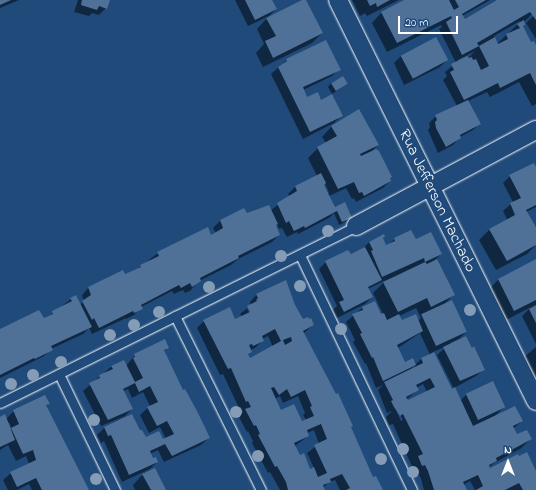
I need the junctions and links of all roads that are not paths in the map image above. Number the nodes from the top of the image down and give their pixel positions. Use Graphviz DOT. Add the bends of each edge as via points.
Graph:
graph roads {
  1 [pos="338,0"];
  2 [pos="536,130"];
  3 [pos="430,188"];
  4 [pos="356,226"];
  5 [pos="300,255"];
  6 [pos="175,316"];
  7 [pos="58,374"];
  8 [pos="536,401"];
  9 [pos="0,403"];
  10 [pos="115,490"];
  11 [pos="261,490"];
  12 [pos="412,490"];
  1 -- 3 [label="street, Rua Jefferson Machado"];
  2 -- 3 [label="street"];
  3 -- 4 [label="street"];
  3 -- 8 [label="street, Rua Jefferson Machado"];
  4 -- 5 [label="lane"];
  5 -- 6 [label="lane"];
  5 -- 12 [label="lane"];
  6 -- 7 [label="lane"];
  6 -- 11 [label="lane"];
  7 -- 9 [label="lane"];
  7 -- 10 [label="lane"];
}
